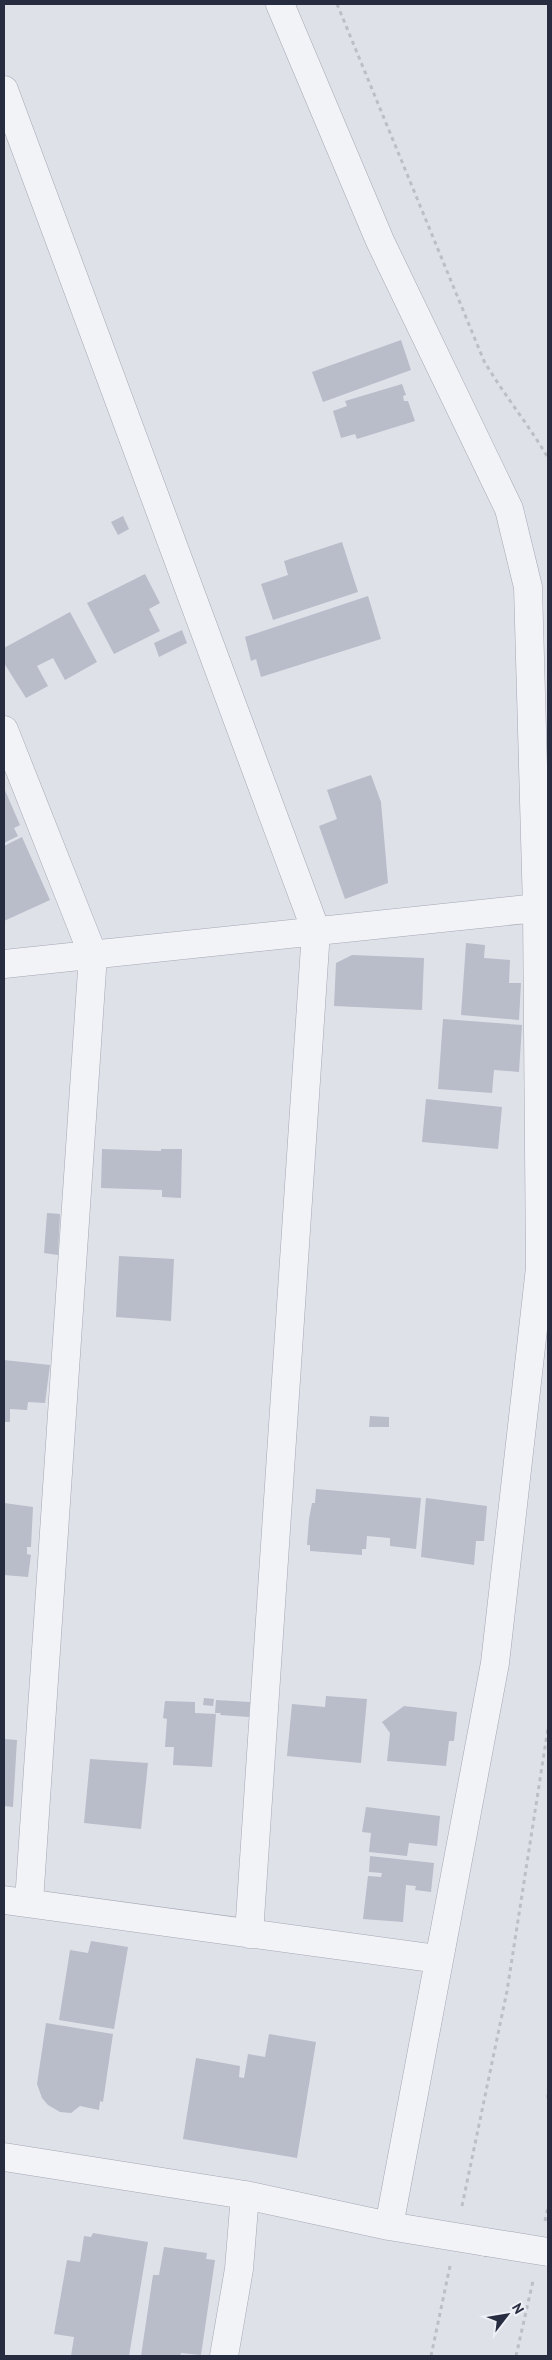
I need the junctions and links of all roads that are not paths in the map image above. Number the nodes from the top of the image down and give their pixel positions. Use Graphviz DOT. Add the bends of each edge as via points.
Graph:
graph roads {
  1 [pos="280,4"];
  2 [pos="4,90"];
  3 [pos="4,730"];
  4 [pos="537,908"];
  5 [pos="316,931"];
  6 [pos="93,955"];
  7 [pos="4,964"];
  8 [pos="16,1901"];
  9 [pos="250,1934"];
  10 [pos="438,1959"];
  11 [pos="4,2157"];
  12 [pos="245,2195"];
  13 [pos="390,2226"];
  14 [pos="548,2252"];
  15 [pos="224,2356"];
  1 -- 4 [label="street" via="380,241 509,509 528,587"];
  2 -- 5 [label="street"];
  3 -- 6 [label="street"];
  4 -- 5 [label="street"];
  4 -- 10 [label="street" via="540,1268 495,1663"];
  5 -- 6 [label="street"];
  5 -- 9 [label="street"];
  6 -- 7 [label="street"];
  6 -- 8 [label="street"];
  8 -- 9 [label="street"];
  9 -- 10 [label="street"];
  10 -- 13 [label="street"];
  11 -- 12 [label="street"];
  12 -- 13 [label="street"];
  12 -- 15 [label="street" via="239,2268"];
  13 -- 14 [label="street, bridge"];
}
